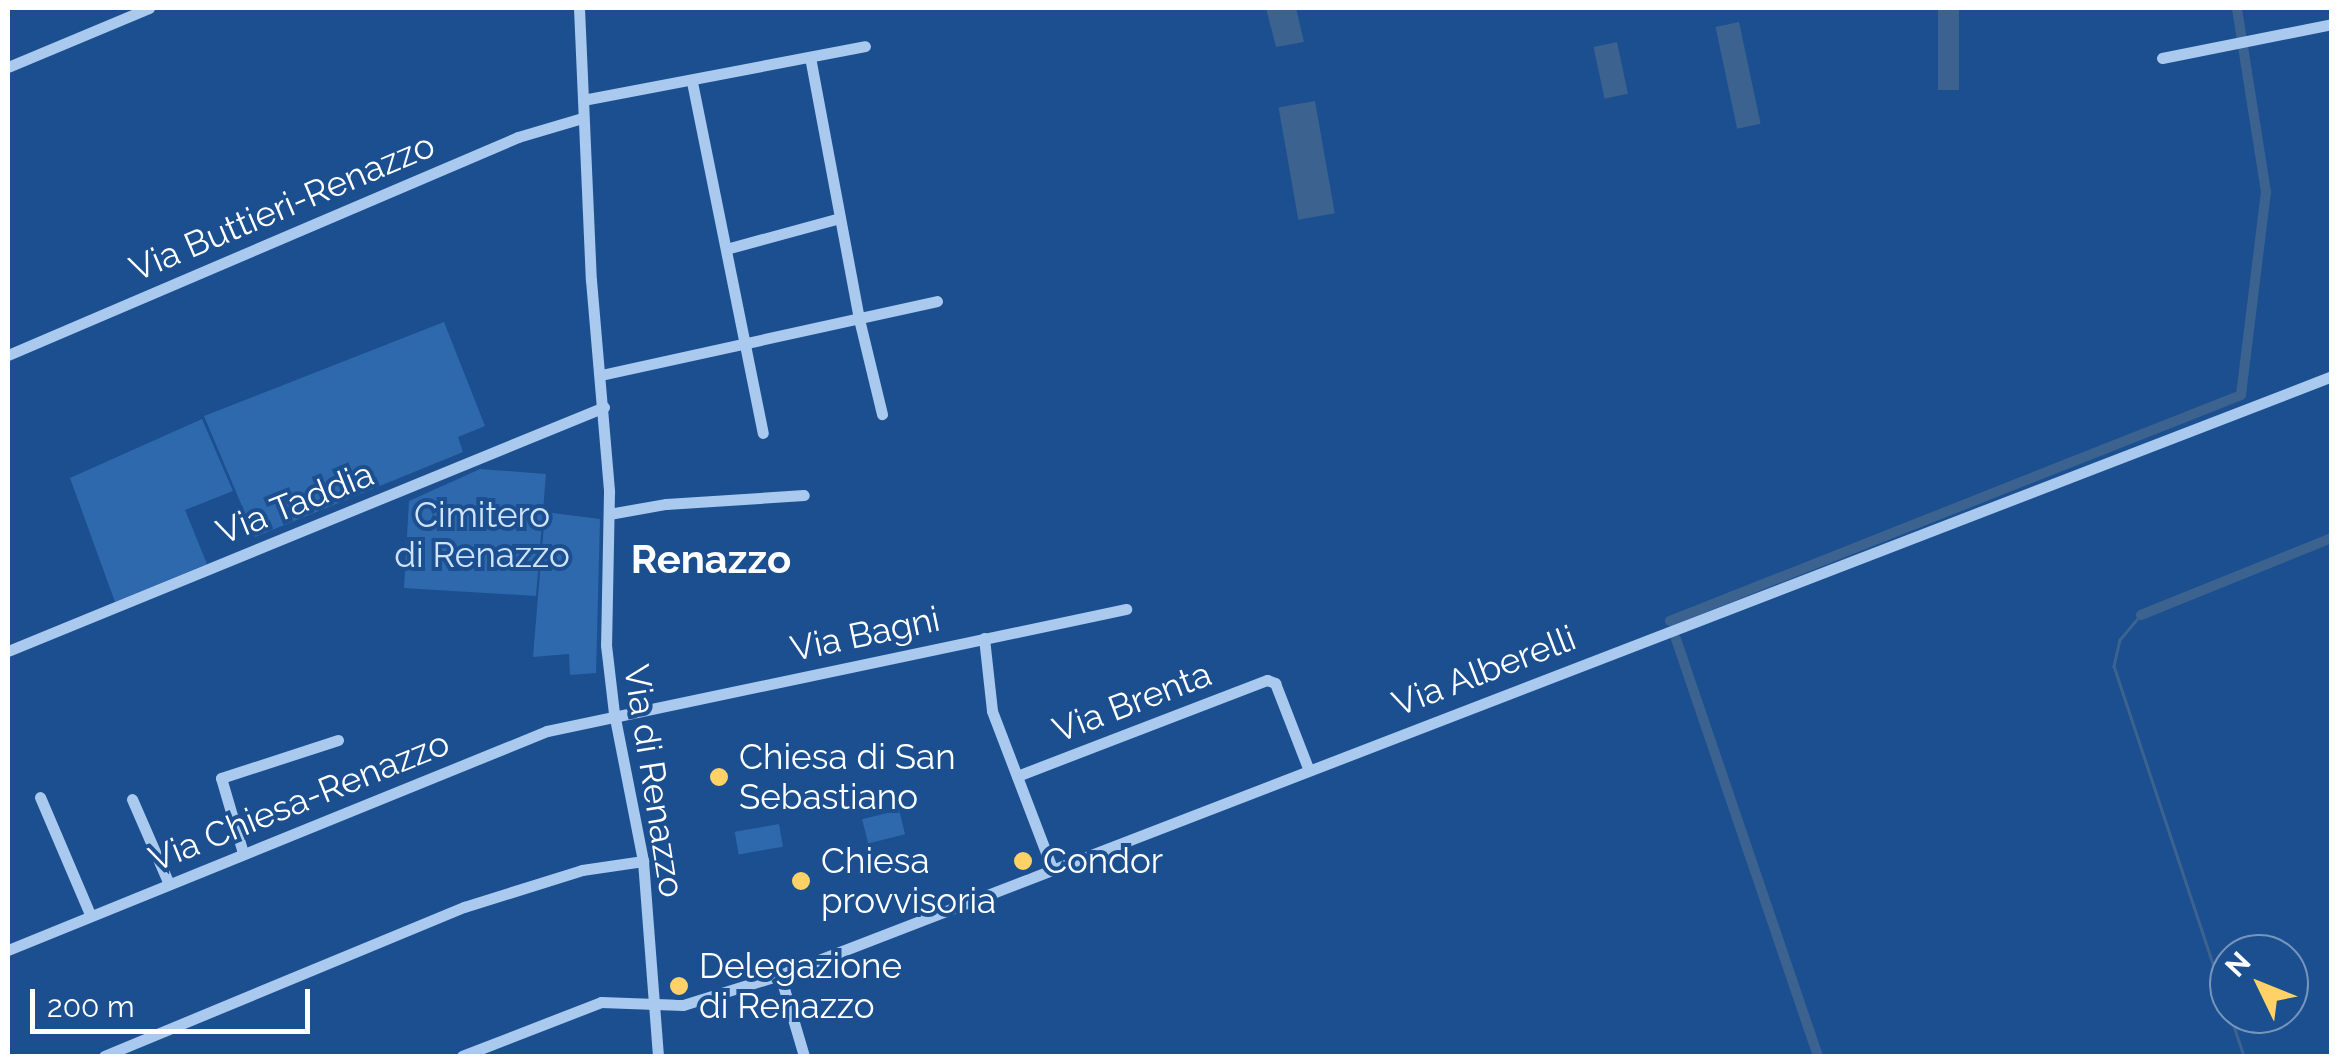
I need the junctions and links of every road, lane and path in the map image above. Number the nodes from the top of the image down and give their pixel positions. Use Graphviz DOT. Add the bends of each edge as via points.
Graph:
graph roads {
  1 [pos="149,8"];
  2 [pos="579,8"];
  3 [pos="2332,24"];
  4 [pos="864,46"];
  5 [pos="810,57"];
  6 [pos="2162,58"];
  7 [pos="8,67"];
  8 [pos="692,82"];
  9 [pos="582,100"];
  10 [pos="582,118"];
  11 [pos="840,218"];
  12 [pos="726,249"];
  13 [pos="937,301"];
  14 [pos="859,319"];
  15 [pos="746,345"];
  16 [pos="8,355"];
  17 [pos="601,375"];
  18 [pos="2332,376"];
  19 [pos="604,408"];
  20 [pos="882,414"];
  21 [pos="764,432"];
  22 [pos="804,495"];
  23 [pos="608,514"];
  24 [pos="1126,609"];
  25 [pos="984,638"];
  26 [pos="8,652"];
  27 [pos="614,714"];
  28 [pos="338,740"];
  29 [pos="1308,768"];
  30 [pos="1017,776"];
  31 [pos="40,797"];
  32 [pos="132,799"];
  33 [pos="243,853"];
  34 [pos="642,861"];
  35 [pos="1052,868"];
  36 [pos="169,884"];
  37 [pos="90,914"];
  38 [pos="8,950"];
  39 [pos="780,976"];
  40 [pos="654,1003"];
  41 [pos="104,1056"];
  42 [pos="462,1056"];
  43 [pos="658,1056"];
  44 [pos="804,1056"];
  1 -- 7 [label="street"];
  2 -- 9 [label="street, Via di Renazzo"];
  3 -- 6 [label="street"];
  4 -- 5 [label="street"];
  5 -- 8 [label="street"];
  5 -- 11 [label="street"];
  8 -- 9 [label="street"];
  8 -- 12 [label="street"];
  9 -- 10 [label="street, Via di Renazzo"];
  10 -- 16 [label="street, Via Buttieri-Renazzo" via="518,136"];
  10 -- 17 [label="street, Via di Renazzo"];
  11 -- 12 [label="street"];
  11 -- 14 [label="street"];
  12 -- 15 [label="street"];
  13 -- 14 [label="street"];
  14 -- 15 [label="street"];
  14 -- 20 [label="street"];
  15 -- 17 [label="street"];
  15 -- 21 [label="street"];
  17 -- 19 [label="street, Via di Renazzo"];
  18 -- 29 [label="street, Via Alberelli"];
  19 -- 23 [label="street, Via di Renazzo"];
  19 -- 26 [label="street, Via Taddia"];
  22 -- 23 [label="street"];
  23 -- 27 [label="street, Via di Renazzo" via="606,645"];
  24 -- 25 [label="street, Via Bagni"];
  25 -- 27 [label="street, Via Bagni"];
  25 -- 30 [label="street" via="992,711"];
  27 -- 33 [label="street, Via Chiesa-Renazzo" via="547,731"];
  27 -- 34 [label="street, Via di Renazzo"];
  28 -- 33 [label="street" via="221,778"];
  29 -- 30 [label="street, Via Brenta" via="1275,683 1267,680"];
  29 -- 35 [label="street, Via Alberelli"];
  30 -- 35 [label="street"];
  31 -- 37 [label="street"];
  32 -- 36 [label="street"];
  33 -- 36 [label="street, Via Chiesa-Renazzo"];
  34 -- 40 [label="street, Via di Renazzo"];
  34 -- 41 [label="street" via="582,870 464,906"];
  35 -- 39 [label="street, Via Alberelli"];
  36 -- 37 [label="street, Via Chiesa-Renazzo"];
  37 -- 38 [label="street, Via Chiesa-Renazzo"];
  39 -- 40 [label="street, Via Alberelli" via="683,1005"];
  39 -- 44 [label="street"];
  40 -- 42 [label="street, Via Alberelli" via="601,1002"];
  40 -- 43 [label="street, Via di Renazzo"];
}
